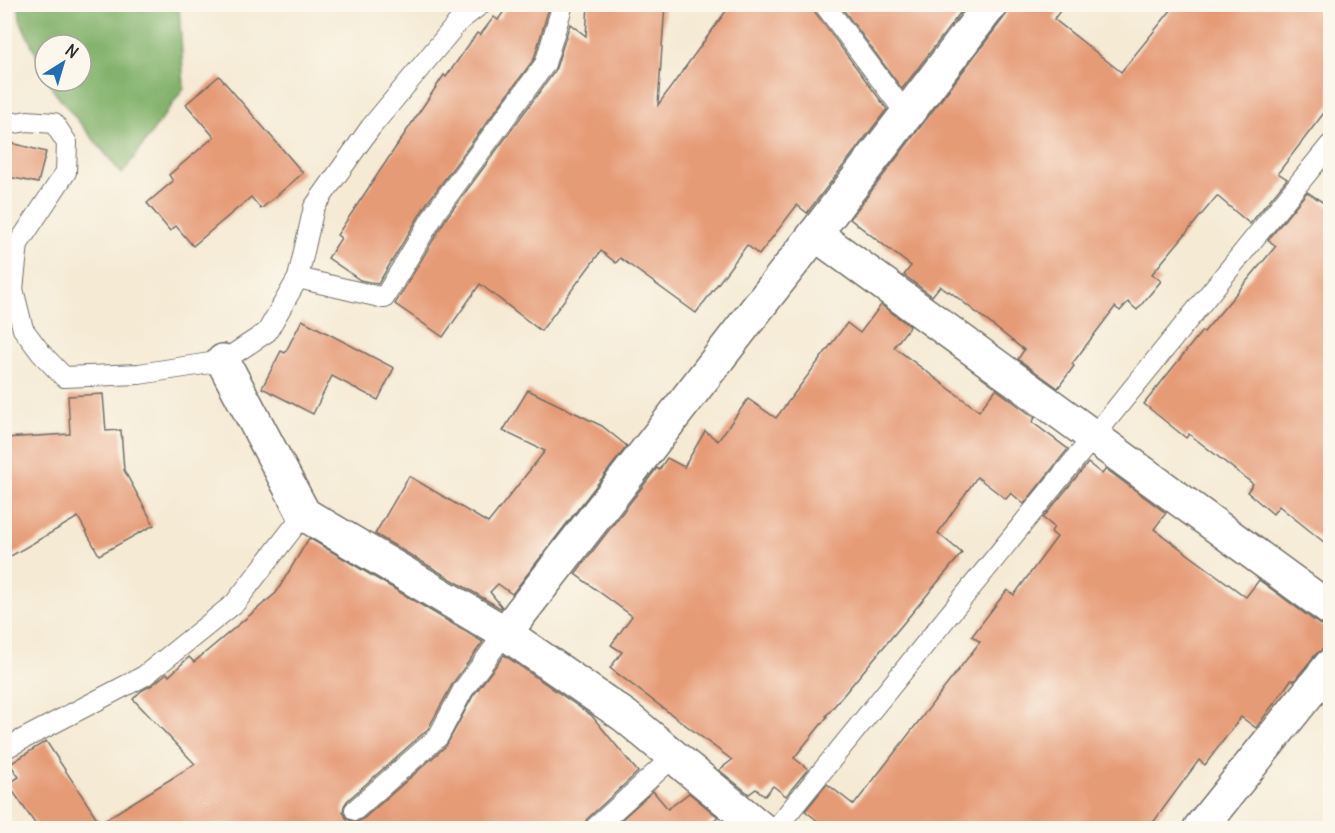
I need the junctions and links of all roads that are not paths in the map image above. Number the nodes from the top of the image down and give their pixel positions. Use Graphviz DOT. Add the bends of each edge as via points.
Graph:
graph roads {
  1 [pos="481,4"];
  2 [pos="563,4"];
  3 [pos="824,4"];
  4 [pos="991,4"];
  5 [pos="907,115"];
  6 [pos="4,125"];
  7 [pos="1330,145"];
  8 [pos="815,234"];
  9 [pos="298,278"];
  10 [pos="223,361"];
  11 [pos="1094,436"];
  12 [pos="304,514"];
  13 [pos="1330,609"];
  14 [pos="505,633"];
  15 [pos="1330,666"];
  16 [pos="4,749"];
  17 [pos="674,756"];
  18 [pos="355,810"];
  19 [pos="595,828"];
  20 [pos="760,828"];
  21 [pos="776,828"];
  22 [pos="1200,828"];
  1 -- 9 [label="lane" via="459,21 371,127 314,207"];
  2 -- 9 [label="lane" via="545,64 437,210 384,298"];
  3 -- 5 [label="lane"];
  4 -- 5 [label="street"];
  5 -- 8 [label="street"];
  6 -- 10 [label="lane" via="27,121 54,123 67,143 66,172 18,244 14,289 23,328 41,353 64,377 139,374"];
  7 -- 11 [label="lane"];
  8 -- 11 [label="street"];
  8 -- 14 [label="street"];
  9 -- 10 [label="lane" via="267,332"];
  10 -- 12 [label="street"];
  11 -- 13 [label="street"];
  11 -- 21 [label="lane"];
  12 -- 14 [label="street"];
  12 -- 16 [label="lane" via="235,603 144,676"];
  14 -- 17 [label="street" via="625,716"];
  14 -- 18 [label="lane" via="463,690 438,737"];
  15 -- 22 [label="street"];
  17 -- 19 [label="lane"];
  17 -- 20 [label="street"];
}
